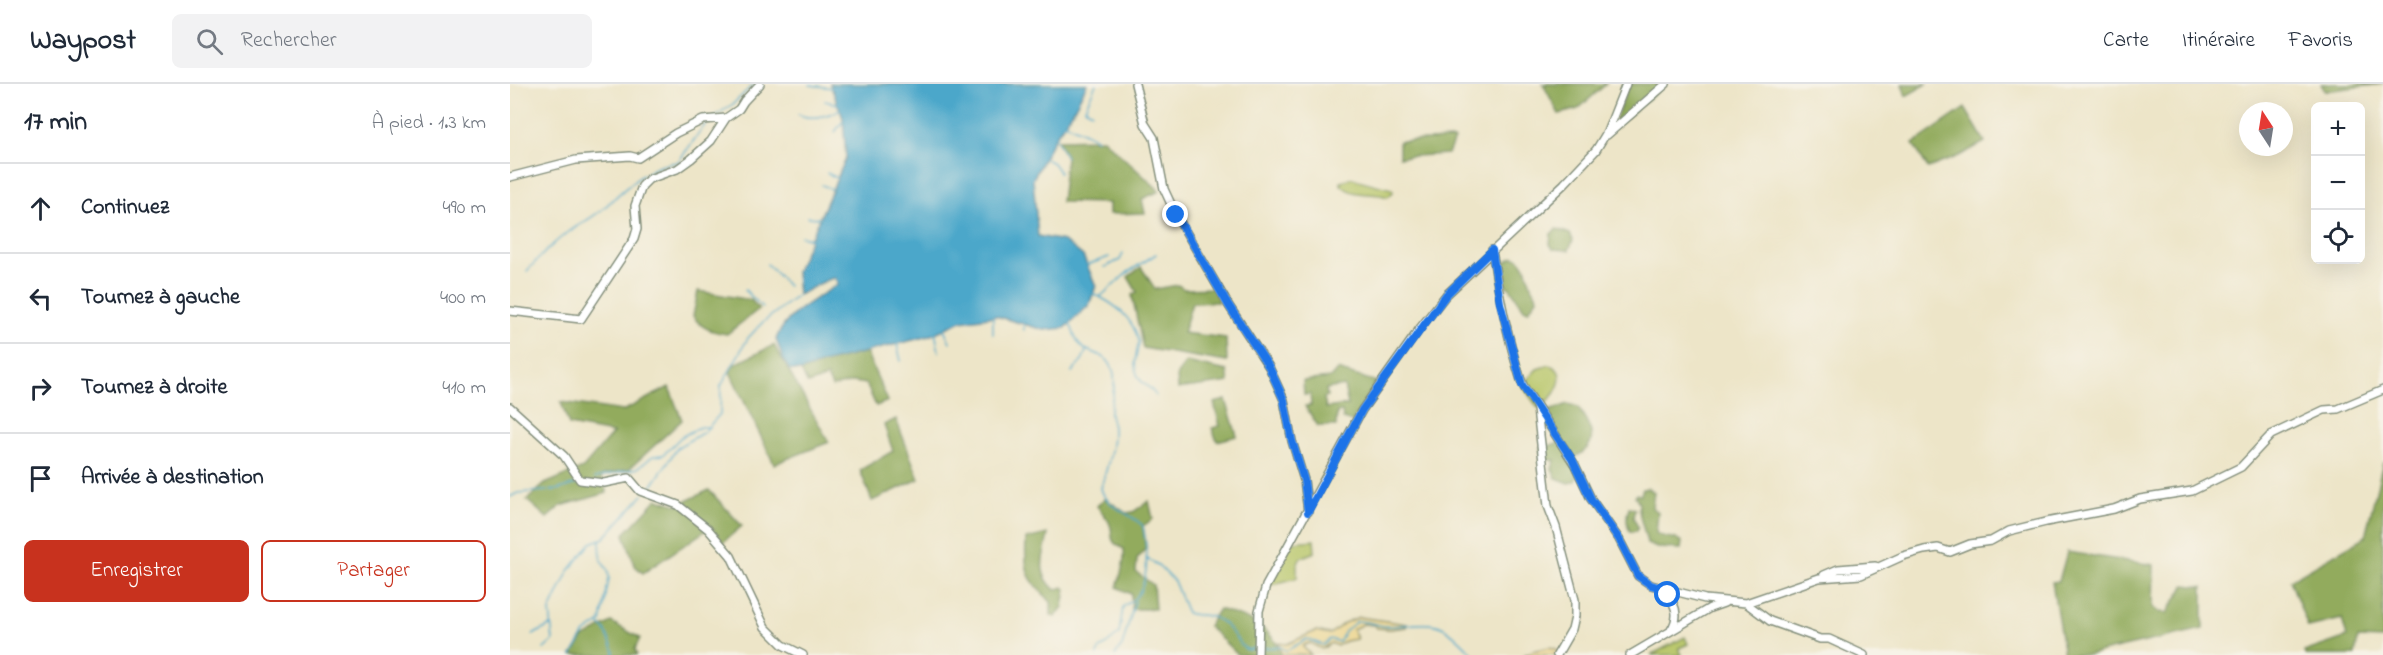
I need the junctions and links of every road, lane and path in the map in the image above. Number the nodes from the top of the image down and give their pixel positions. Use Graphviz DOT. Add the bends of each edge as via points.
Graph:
graph roads {
  1 [pos="760,84"];
  2 [pos="1135,84"];
  3 [pos="1626,84"];
  4 [pos="1666,84"];
  5 [pos="726,118"];
  6 [pos="1604,138"];
  7 [pos="510,177"];
  8 [pos="1492,250"];
  9 [pos="510,311"];
  10 [pos="2383,390"];
  11 [pos="1535,403"];
  12 [pos="510,406"];
  13 [pos="1308,512"];
  14 [pos="1661,588"];
  15 [pos="1726,602"];
  16 [pos="1746,603"];
  17 [pos="1668,633"];
  18 [pos="803,655"];
  19 [pos="1258,655"];
  20 [pos="1557,655"];
  21 [pos="1630,655"];
  22 [pos="1864,655"];
  1 -- 5 [label="street"];
  2 -- 13 [label="street" via="1145,124 1154,138 1164,189 1176,215 1269,367 1284,400"];
  3 -- 6 [label="street"];
  4 -- 6 [label="street"];
  5 -- 7 [label="street" via="703,120 638,158 576,160"];
  5 -- 9 [label="street" via="711,141 691,159 642,186 635,206 634,238 581,319"];
  6 -- 8 [label="street" via="1564,184"];
  8 -- 11 [label="street" via="1511,351 1522,385"];
  8 -- 13 [label="street" via="1446,295 1362,410"];
  10 -- 16 [label="street" via="2338,409 2325,410 2271,435 2249,461 2198,489 2009,531 1991,541 1950,552 1938,548 1924,550 1861,575 1819,578"];
  11 -- 14 [label="street" via="1638,576"];
  11 -- 20 [label="street" via="1548,506 1575,600 1572,629"];
  12 -- 18 [label="street" via="564,456 580,480 604,483 629,478 640,492 678,505 708,529 731,556 765,627 783,645"];
  13 -- 19 [label="street" via="1266,586 1259,611"];
  14 -- 15 [label="street"];
  14 -- 17 [label="street" via="1673,602 1677,616"];
  15 -- 16 [label="street"];
  15 -- 17 [label="street"];
  16 -- 22 [label="street" via="1770,621 1829,639"];
  17 -- 21 [label="street"];
}
